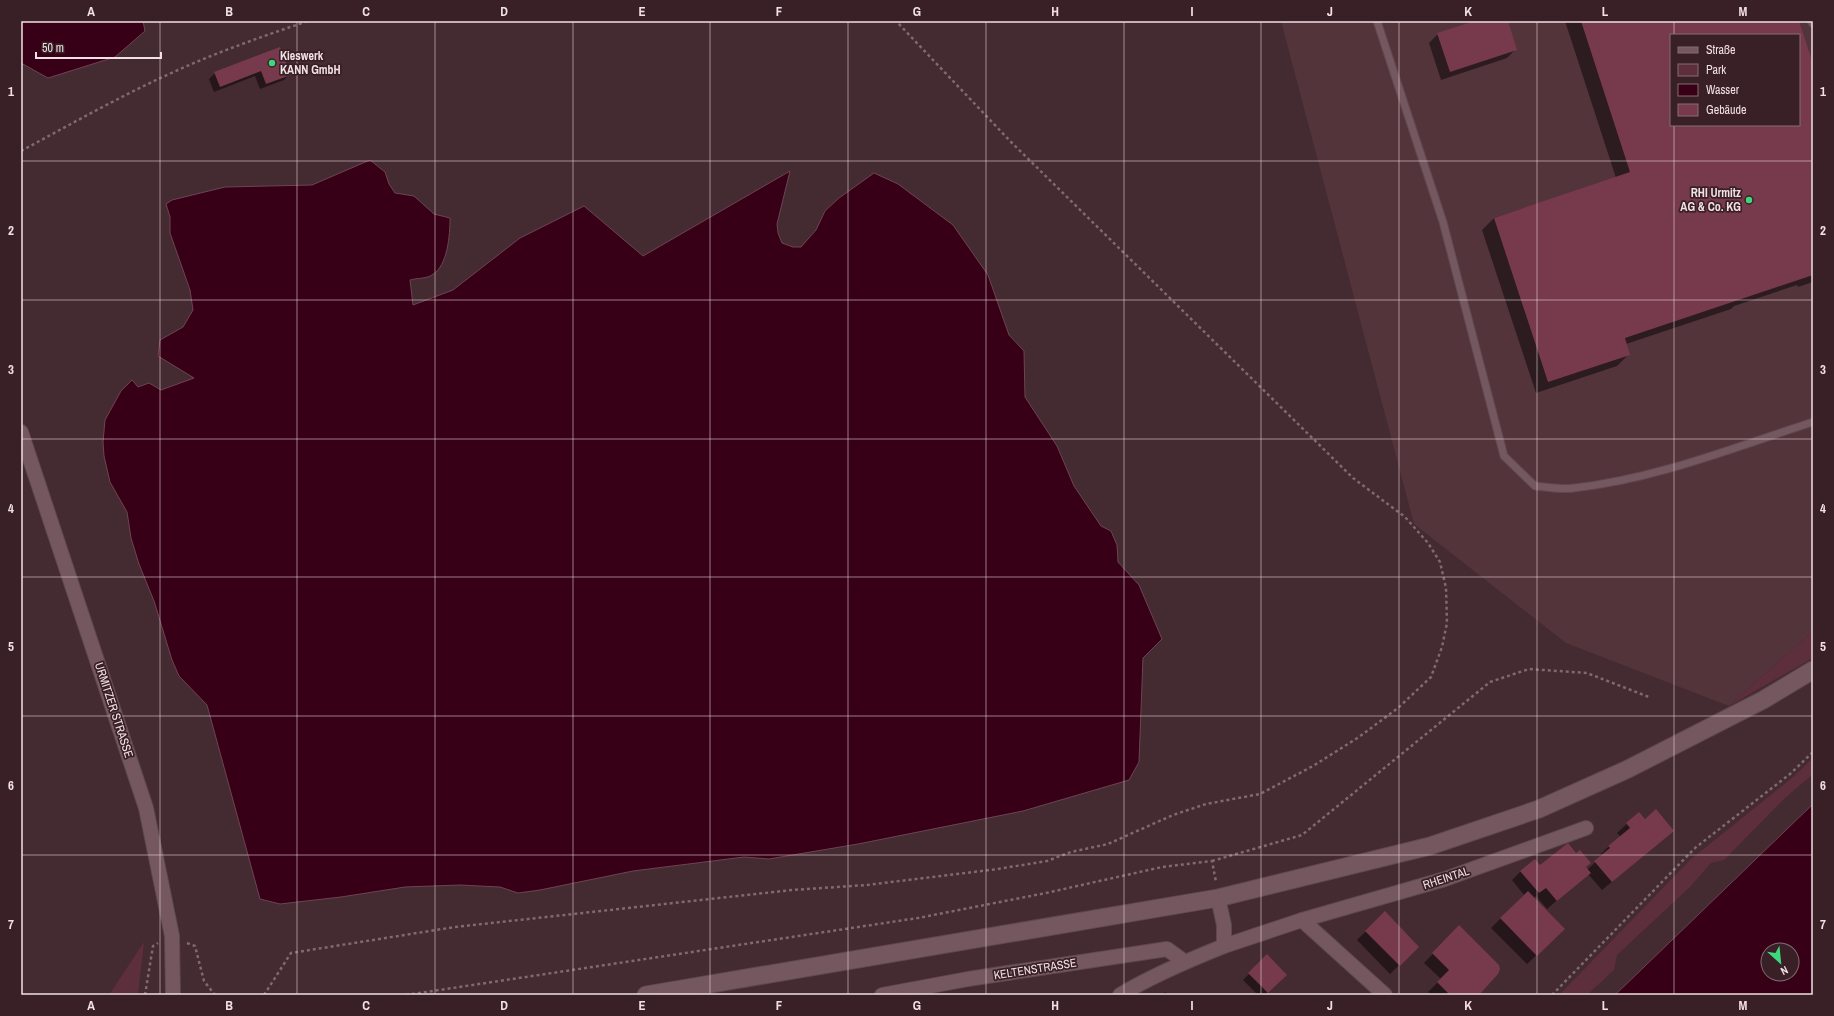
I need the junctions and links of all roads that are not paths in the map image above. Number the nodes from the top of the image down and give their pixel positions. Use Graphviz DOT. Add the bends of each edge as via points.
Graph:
graph roads {
  1 [pos="1378,21"];
  2 [pos="1811,21"];
  3 [pos="1813,24"];
  4 [pos="1813,422"];
  5 [pos="21,432"];
  6 [pos="1813,670"];
  7 [pos="1586,828"];
  8 [pos="1218,898"];
  9 [pos="1302,920"];
  10 [pos="1224,946"];
  11 [pos="1186,962"];
  12 [pos="173,995"];
  13 [pos="646,995"];
  14 [pos="882,995"];
  15 [pos="1120,995"];
  16 [pos="1385,995"];
  1 -- 4 [label="lane" via="1443,222 1504,456 1534,486 1573,489 1625,480"];
  2 -- 3 [label="lane"];
  5 -- 12 [label="street, URMITZER STRASSE" via="146,808 172,936"];
  6 -- 8 [label="street" via="1763,700 1628,769 1539,808 1430,846"];
  7 -- 9 [label="street, RHEINTAL" via="1445,879"];
  8 -- 10 [label="street" via="1224,926"];
  8 -- 13 [label="street"];
  9 -- 10 [label="street, RHEINTAL"];
  9 -- 16 [label="street"];
  10 -- 11 [label="street, RHEINTAL"];
  11 -- 14 [label="street, KELTENSTRASSE" via="1167,949 968,979"];
  11 -- 15 [label="street, RHEINTAL"];
}
